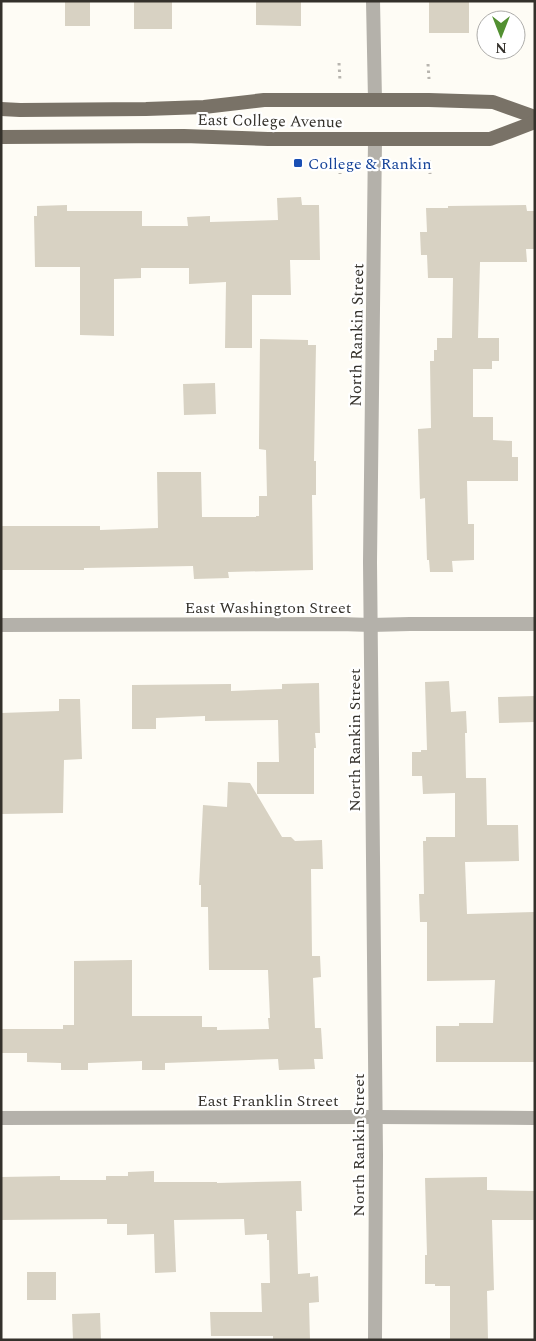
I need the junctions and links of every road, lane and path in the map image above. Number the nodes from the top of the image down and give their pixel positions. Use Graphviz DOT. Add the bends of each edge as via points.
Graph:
graph roads {
  1 [pos="373,1"];
  2 [pos="375,100"];
  3 [pos="1,109"];
  4 [pos="535,117"];
  5 [pos="535,122"];
  6 [pos="1,137"];
  7 [pos="375,140"];
  8 [pos="535,624"];
  9 [pos="1,625"];
  10 [pos="371,625"];
  11 [pos="376,1117"];
  12 [pos="1,1118"];
  13 [pos="535,1118"];
  14 [pos="375,1340"];
  1 -- 2 [label="street"];
  2 -- 3 [label="main road, East College Avenue" via="264,100 146,109"];
  2 -- 4 [label="main road, East College Avenue" via="493,102"];
  5 -- 7 [label="main road, East College Avenue" via="490,139"];
  6 -- 7 [label="main road, East College Avenue"];
  7 -- 10 [label="street, North Rankin Street"];
  8 -- 10 [label="street, East Washington Street"];
  9 -- 10 [label="street, East Washington Street"];
  10 -- 11 [label="street, North Rankin Street"];
  11 -- 12 [label="street, East Franklin Street"];
  11 -- 13 [label="street, East Franklin Street"];
  11 -- 14 [label="street, North Rankin Street"];
}
